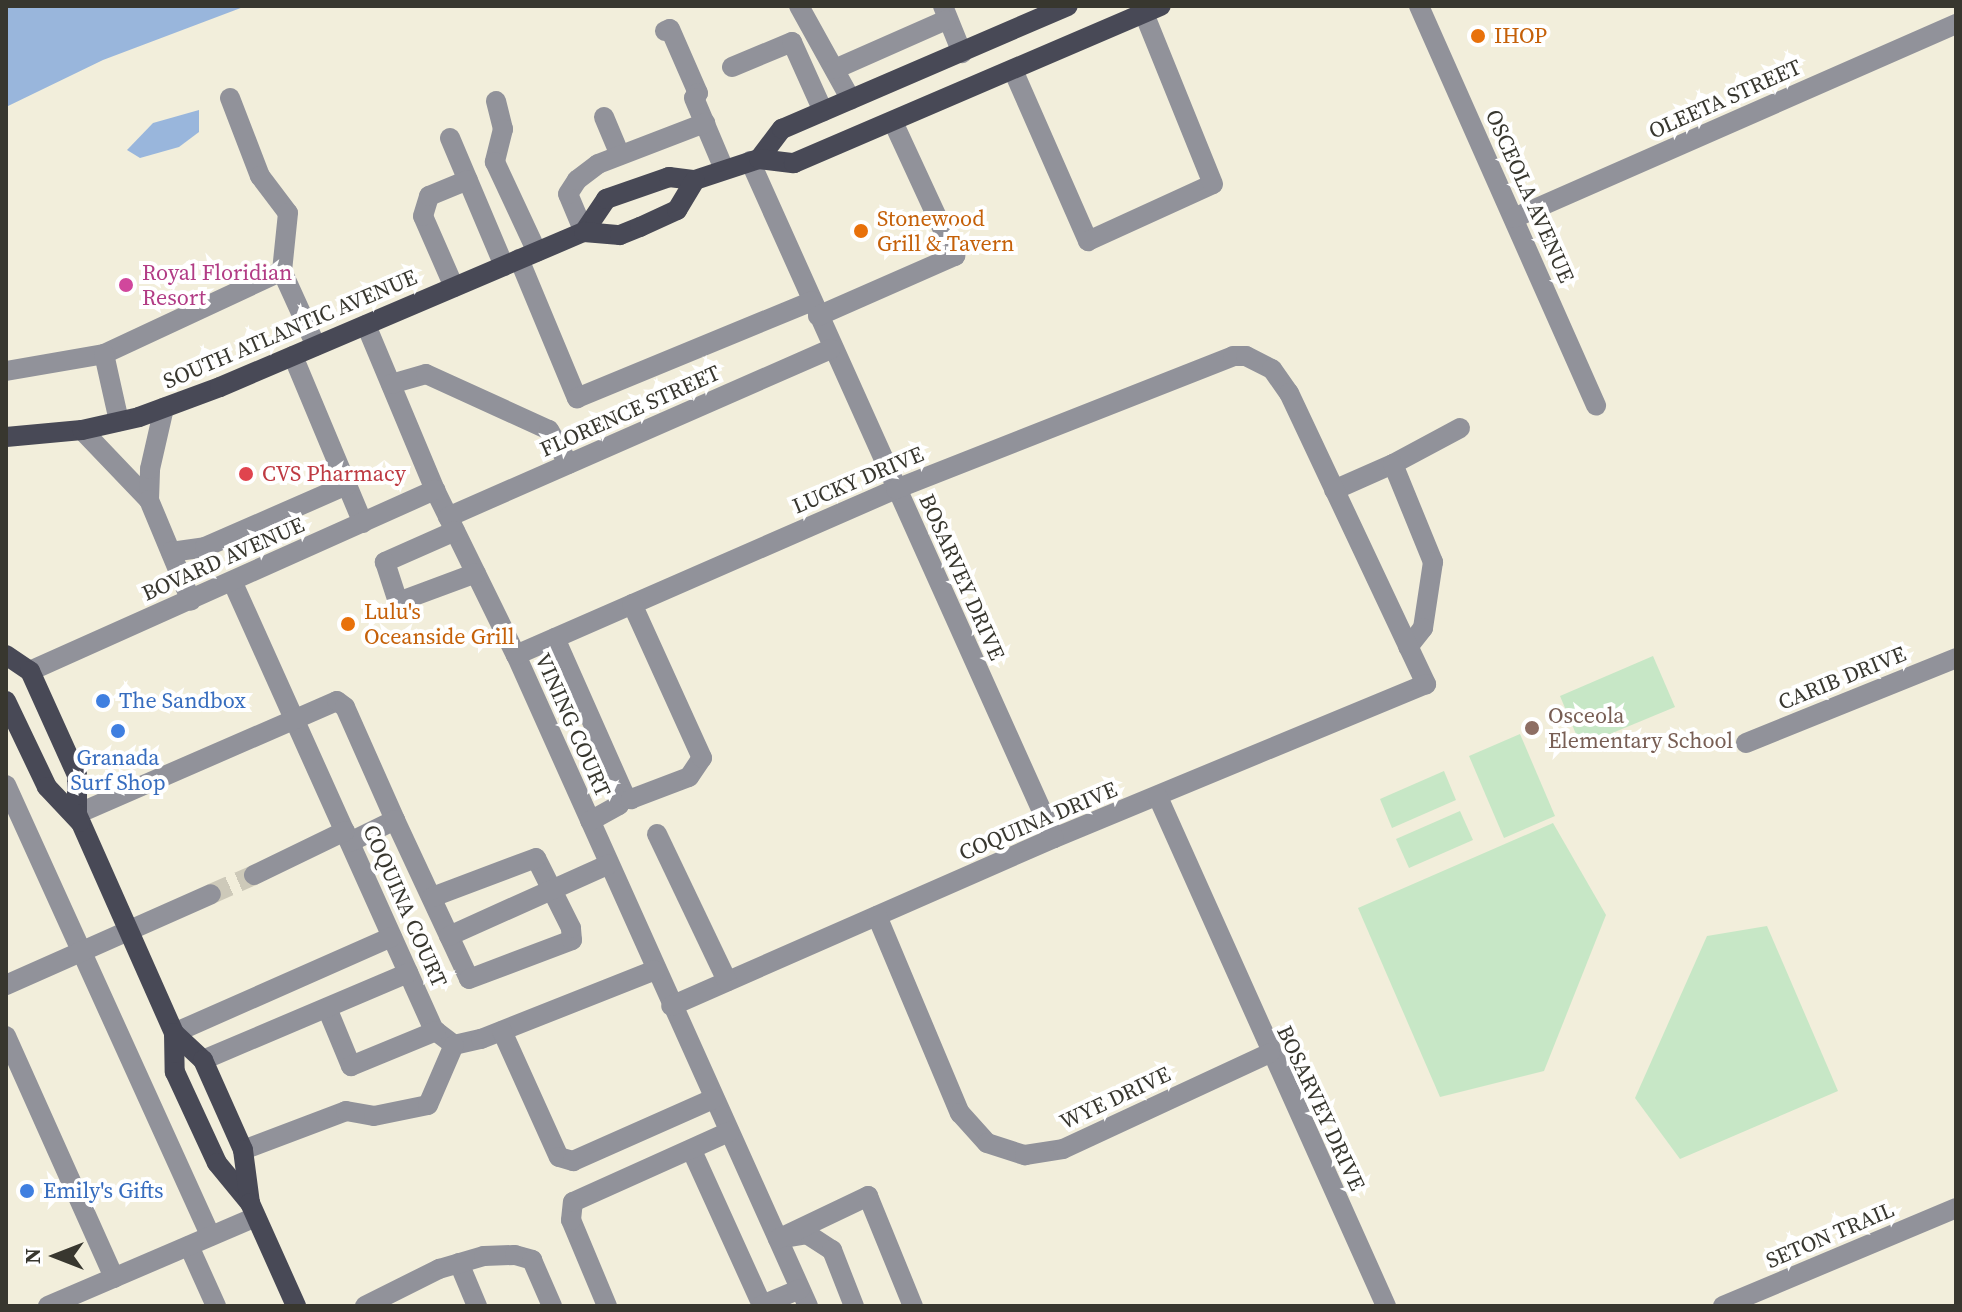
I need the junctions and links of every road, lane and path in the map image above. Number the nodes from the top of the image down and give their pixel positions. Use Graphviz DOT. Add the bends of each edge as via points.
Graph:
graph roads {
  1 [pos="799,6"];
  2 [pos="1068,6"];
  3 [pos="1419,6"];
  4 [pos="1152,10"];
  5 [pos="944,13"];
  6 [pos="1956,24"];
  7 [pos="665,31"];
  8 [pos="962,53"];
  9 [pos="732,67"];
  10 [pos="835,69"];
  11 [pos="1013,70"];
  12 [pos="230,98"];
  13 [pos="851,100"];
  14 [pos="496,101"];
  15 [pos="823,111"];
  16 [pos="604,117"];
  17 [pos="893,122"];
  18 [pos="705,123"];
  19 [pos="450,138"];
  20 [pos="620,155"];
  21 [pos="754,160"];
  22 [pos="724,169"];
  23 [pos="468,180"];
  24 [pos="695,180"];
  25 [pos="1514,218"];
  26 [pos="584,232"];
  27 [pos="520,259"];
  28 [pos="282,271"];
  29 [pos="454,287"];
  30 [pos="815,309"];
  31 [pos="366,325"];
  32 [pos="316,346"];
  33 [pos="831,349"];
  34 [pos="104,354"];
  35 [pos="293,356"];
  36 [pos="6,371"];
  37 [pos="391,384"];
  38 [pos="1596,406"];
  39 [pos="164,408"];
  40 [pos="119,421"];
  41 [pos="1460,428"];
  42 [pos="82,430"];
  43 [pos="6,437"];
  44 [pos="569,464"];
  45 [pos="1393,464"];
  46 [pos="347,485"];
  47 [pos="896,489"];
  48 [pos="435,490"];
  49 [pos="1334,490"];
  50 [pos="149,500"];
  51 [pos="363,523"];
  52 [pos="452,524"];
  53 [pos="171,552"];
  54 [pos="476,573"];
  55 [pos="233,583"];
  56 [pos="191,601"];
  57 [pos="632,604"];
  58 [pos="555,638"];
  59 [pos="1408,647"];
  60 [pos="6,655"];
  61 [pos="516,655"];
  62 [pos="1956,658"];
  63 [pos="30,671"];
  64 [pos="6,701"];
  65 [pos="296,721"];
  66 [pos="1746,743"];
  67 [pos="6,785"];
  68 [pos="624,794"];
  69 [pos="1158,797"];
  70 [pos="79,818"];
  71 [pos="395,820"];
  72 [pos="590,821"];
  73 [pos="657,834"];
  74 [pos="347,836"];
  75 [pos="1054,838"];
  76 [pos="609,864"];
  77 [pos="254,875"];
  78 [pos="554,890"];
  79 [pos="211,894"];
  80 [pos="432,897"];
  81 [pos="877,916"];
  82 [pos="130,932"];
  83 [pos="449,936"];
  84 [pos="392,937"];
  85 [pos="82,952"];
  86 [pos="655,970"];
  87 [pos="408,973"];
  88 [pos="727,981"];
  89 [pos="6,985"];
  90 [pos="671,1006"];
  91 [pos="327,1008"];
  92 [pos="436,1031"];
  93 [pos="502,1031"];
  94 [pos="174,1033"];
  95 [pos="6,1036"];
  96 [pos="454,1045"];
  97 [pos="1270,1053"];
  98 [pos="203,1060"];
  99 [pos="713,1099"];
  100 [pos="729,1132"];
  101 [pos="243,1150"];
  102 [pos="693,1153"];
  103 [pos="1956,1208"];
  104 [pos="253,1210"];
  105 [pos="211,1236"];
  106 [pos="778,1239"];
  107 [pos="189,1246"];
  108 [pos="459,1263"];
  109 [pos="114,1278"];
  110 [pos="804,1297"];
  111 [pos="762,1305"];
  112 [pos="48,1306"];
  113 [pos="216,1306"];
  114 [pos="296,1306"];
  115 [pos="365,1306"];
  116 [pos="477,1306"];
  117 [pos="552,1306"];
  118 [pos="607,1306"];
  119 [pos="854,1306"];
  120 [pos="913,1306"];
  121 [pos="1386,1306"];
  122 [pos="1723,1306"];
  1 -- 10 [label="street" via="822,56"];
  2 -- 8 [label="main road"];
  3 -- 25 [label="street, OSCEOLA AVENUE"];
  4 -- 11 [label="main road"];
  4 -- 11 [label="street" via="1213,184 1088,241"];
  5 -- 8 [label="street"];
  5 -- 10 [label="street" via="862,50"];
  6 -- 25 [label="street, OLEETA STREET"];
  7 -- 18 [label="street" via="670,29 698,93 694,98"];
  8 -- 13 [label="main road"];
  9 -- 15 [label="street" via="792,42"];
  10 -- 13 [label="street"];
  11 -- 17 [label="main road"];
  12 -- 28 [label="street" via="260,176 288,213"];
  13 -- 15 [label="main road"];
  14 -- 27 [label="street" via="503,129 495,162"];
  15 -- 21 [label="main road" via="782,129"];
  16 -- 20 [label="street"];
  17 -- 21 [label="main road" via="794,163"];
  17 -- 30 [label="street" via="955,256"];
  18 -- 20 [label="street"];
  18 -- 22 [label="street"];
  19 -- 23 [label="street"];
  20 -- 26 [label="street" via="598,164 568,189"];
  21 -- 22 [label="main road"];
  21 -- 30 [label="street, BOSARVEY DRIVE"];
  22 -- 24 [label="main road"];
  23 -- 27 [label="street"];
  23 -- 29 [label="street" via="429,196 423,216"];
  24 -- 26 [label="main road" via="669,177 606,199"];
  24 -- 26 [label="main road, SOUTH ATLANTIC AVENUE" via="677,210 665,216 620,235"];
  25 -- 38 [label="street, OSCEOLA AVENUE"];
  26 -- 27 [label="main road, SOUTH ATLANTIC AVENUE"];
  27 -- 29 [label="main road, SOUTH ATLANTIC AVENUE"];
  27 -- 30 [label="street" via="577,398"];
  28 -- 32 [label="street"];
  28 -- 34 [label="street"];
  29 -- 31 [label="main road, SOUTH ATLANTIC AVENUE"];
  30 -- 33 [label="street, BOSARVEY DRIVE"];
  31 -- 32 [label="main road, SOUTH ATLANTIC AVENUE"];
  31 -- 37 [label="street, VINING COURT"];
  32 -- 35 [label="main road, SOUTH ATLANTIC AVENUE"];
  33 -- 44 [label="street, FLORENCE STREET"];
  33 -- 47 [label="street, BOSARVEY DRIVE"];
  34 -- 36 [label="street"];
  34 -- 40 [label="street"];
  35 -- 39 [label="main road, SOUTH ATLANTIC AVENUE"];
  35 -- 46 [label="street"];
  37 -- 44 [label="street" via="426,374 549,430"];
  37 -- 48 [label="street, VINING COURT"];
  39 -- 40 [label="main road, SOUTH ATLANTIC AVENUE"];
  39 -- 50 [label="street" via="150,469"];
  40 -- 42 [label="main road, SOUTH ATLANTIC AVENUE"];
  41 -- 45 [label="street"];
  42 -- 43 [label="main road, SOUTH ATLANTIC AVENUE"];
  42 -- 50 [label="street"];
  44 -- 52 [label="street, FLORENCE STREET"];
  45 -- 49 [label="street"];
  45 -- 59 [label="street" via="1433,562 1423,628"];
  46 -- 51 [label="street"];
  46 -- 53 [label="street" via="205,547"];
  47 -- 49 [label="street, LUCKY DRIVE" via="1224,360 1246,356 1272,369 1289,393"];
  47 -- 57 [label="street, LUCKY DRIVE"];
  47 -- 75 [label="street, BOSARVEY DRIVE"];
  48 -- 51 [label="street, BOVARD AVENUE"];
  48 -- 52 [label="street, VINING COURT"];
  49 -- 59 [label="street"];
  50 -- 53 [label="street"];
  51 -- 55 [label="street, BOVARD AVENUE"];
  52 -- 54 [label="street, VINING COURT"];
  52 -- 54 [label="street, FLORENCE STREET" via="385,562 398,602"];
  53 -- 56 [label="street"];
  54 -- 61 [label="street, VINING COURT"];
  55 -- 56 [label="street, BOVARD AVENUE"];
  55 -- 65 [label="street, COQUINA COURT"];
  56 -- 63 [label="street, BOVARD AVENUE"];
  57 -- 58 [label="street, LUCKY DRIVE"];
  57 -- 68 [label="street" via="702,758 689,777 631,799"];
  58 -- 61 [label="street, LUCKY DRIVE"];
  58 -- 68 [label="street"];
  59 -- 69 [label="street, COQUINA DRIVE" via="1426,684"];
  60 -- 63 [label="main road"];
  61 -- 72 [label="street, VINING COURT"];
  62 -- 66 [label="street, CARIB DRIVE"];
  63 -- 70 [label="main road" via="77,775"];
  64 -- 70 [label="main road" via="47,787"];
  65 -- 70 [label="street"];
  65 -- 71 [label="street" via="331,702 342,704"];
  65 -- 74 [label="street, COQUINA COURT"];
  67 -- 85 [label="street"];
  68 -- 72 [label="street" via="619,805"];
  69 -- 75 [label="street, COQUINA DRIVE"];
  69 -- 97 [label="street, BOSARVEY DRIVE"];
  70 -- 82 [label="main road"];
  71 -- 74 [label="street"];
  71 -- 80 [label="street"];
  72 -- 76 [label="street, VINING COURT"];
  73 -- 88 [label="street"];
  74 -- 77 [label="street"];
  74 -- 84 [label="street, COQUINA COURT"];
  75 -- 81 [label="street, COQUINA DRIVE"];
  76 -- 78 [label="street"];
  76 -- 86 [label="street, VINING COURT"];
  78 -- 80 [label="street" via="541,862 532,857"];
  78 -- 83 [label="street"];
  78 -- 83 [label="street" via="571,928 568,944 473,980 465,975"];
  79 -- 82 [label="street"];
  80 -- 83 [label="street"];
  81 -- 88 [label="street, COQUINA DRIVE"];
  81 -- 97 [label="street, WYE DRIVE" via="960,1113 987,1143 1025,1155 1063,1149"];
  82 -- 85 [label="street"];
  82 -- 94 [label="main road"];
  84 -- 87 [label="street, COQUINA COURT"];
  84 -- 94 [label="street"];
  85 -- 89 [label="street"];
  85 -- 105 [label="street"];
  86 -- 90 [label="street, VINING COURT"];
  86 -- 93 [label="street"];
  87 -- 91 [label="street"];
  87 -- 92 [label="street, COQUINA COURT"];
  88 -- 90 [label="street, COQUINA DRIVE"];
  90 -- 99 [label="street"];
  91 -- 92 [label="street" via="351,1066"];
  91 -- 98 [label="street"];
  92 -- 96 [label="street, COQUINA COURT"];
  93 -- 96 [label="street"];
  93 -- 99 [label="street" via="559,1157 573,1161"];
  94 -- 98 [label="main road"];
  94 -- 104 [label="main road" via="175,1072 217,1163"];
  95 -- 109 [label="street"];
  96 -- 101 [label="street" via="428,1105 374,1116 346,1111"];
  97 -- 121 [label="street, BOSARVEY DRIVE"];
  98 -- 101 [label="main road"];
  99 -- 100 [label="street"];
  100 -- 102 [label="street"];
  100 -- 106 [label="street"];
  101 -- 104 [label="main road"];
  102 -- 111 [label="street"];
  102 -- 118 [label="street" via="674,1154 573,1202 571,1220"];
  103 -- 122 [label="street, SETON TRAIL"];
  104 -- 105 [label="street"];
  104 -- 114 [label="main road"];
  105 -- 107 [label="street"];
  106 -- 110 [label="street"];
  106 -- 119 [label="street" via="807,1234 825,1242"];
  106 -- 120 [label="street" via="868,1196"];
  107 -- 109 [label="street"];
  107 -- 113 [label="street"];
  108 -- 115 [label="street"];
  108 -- 116 [label="street"];
  108 -- 117 [label="street" via="484,1256 532,1260"];
  109 -- 112 [label="street"];
  110 -- 111 [label="street"];
}
